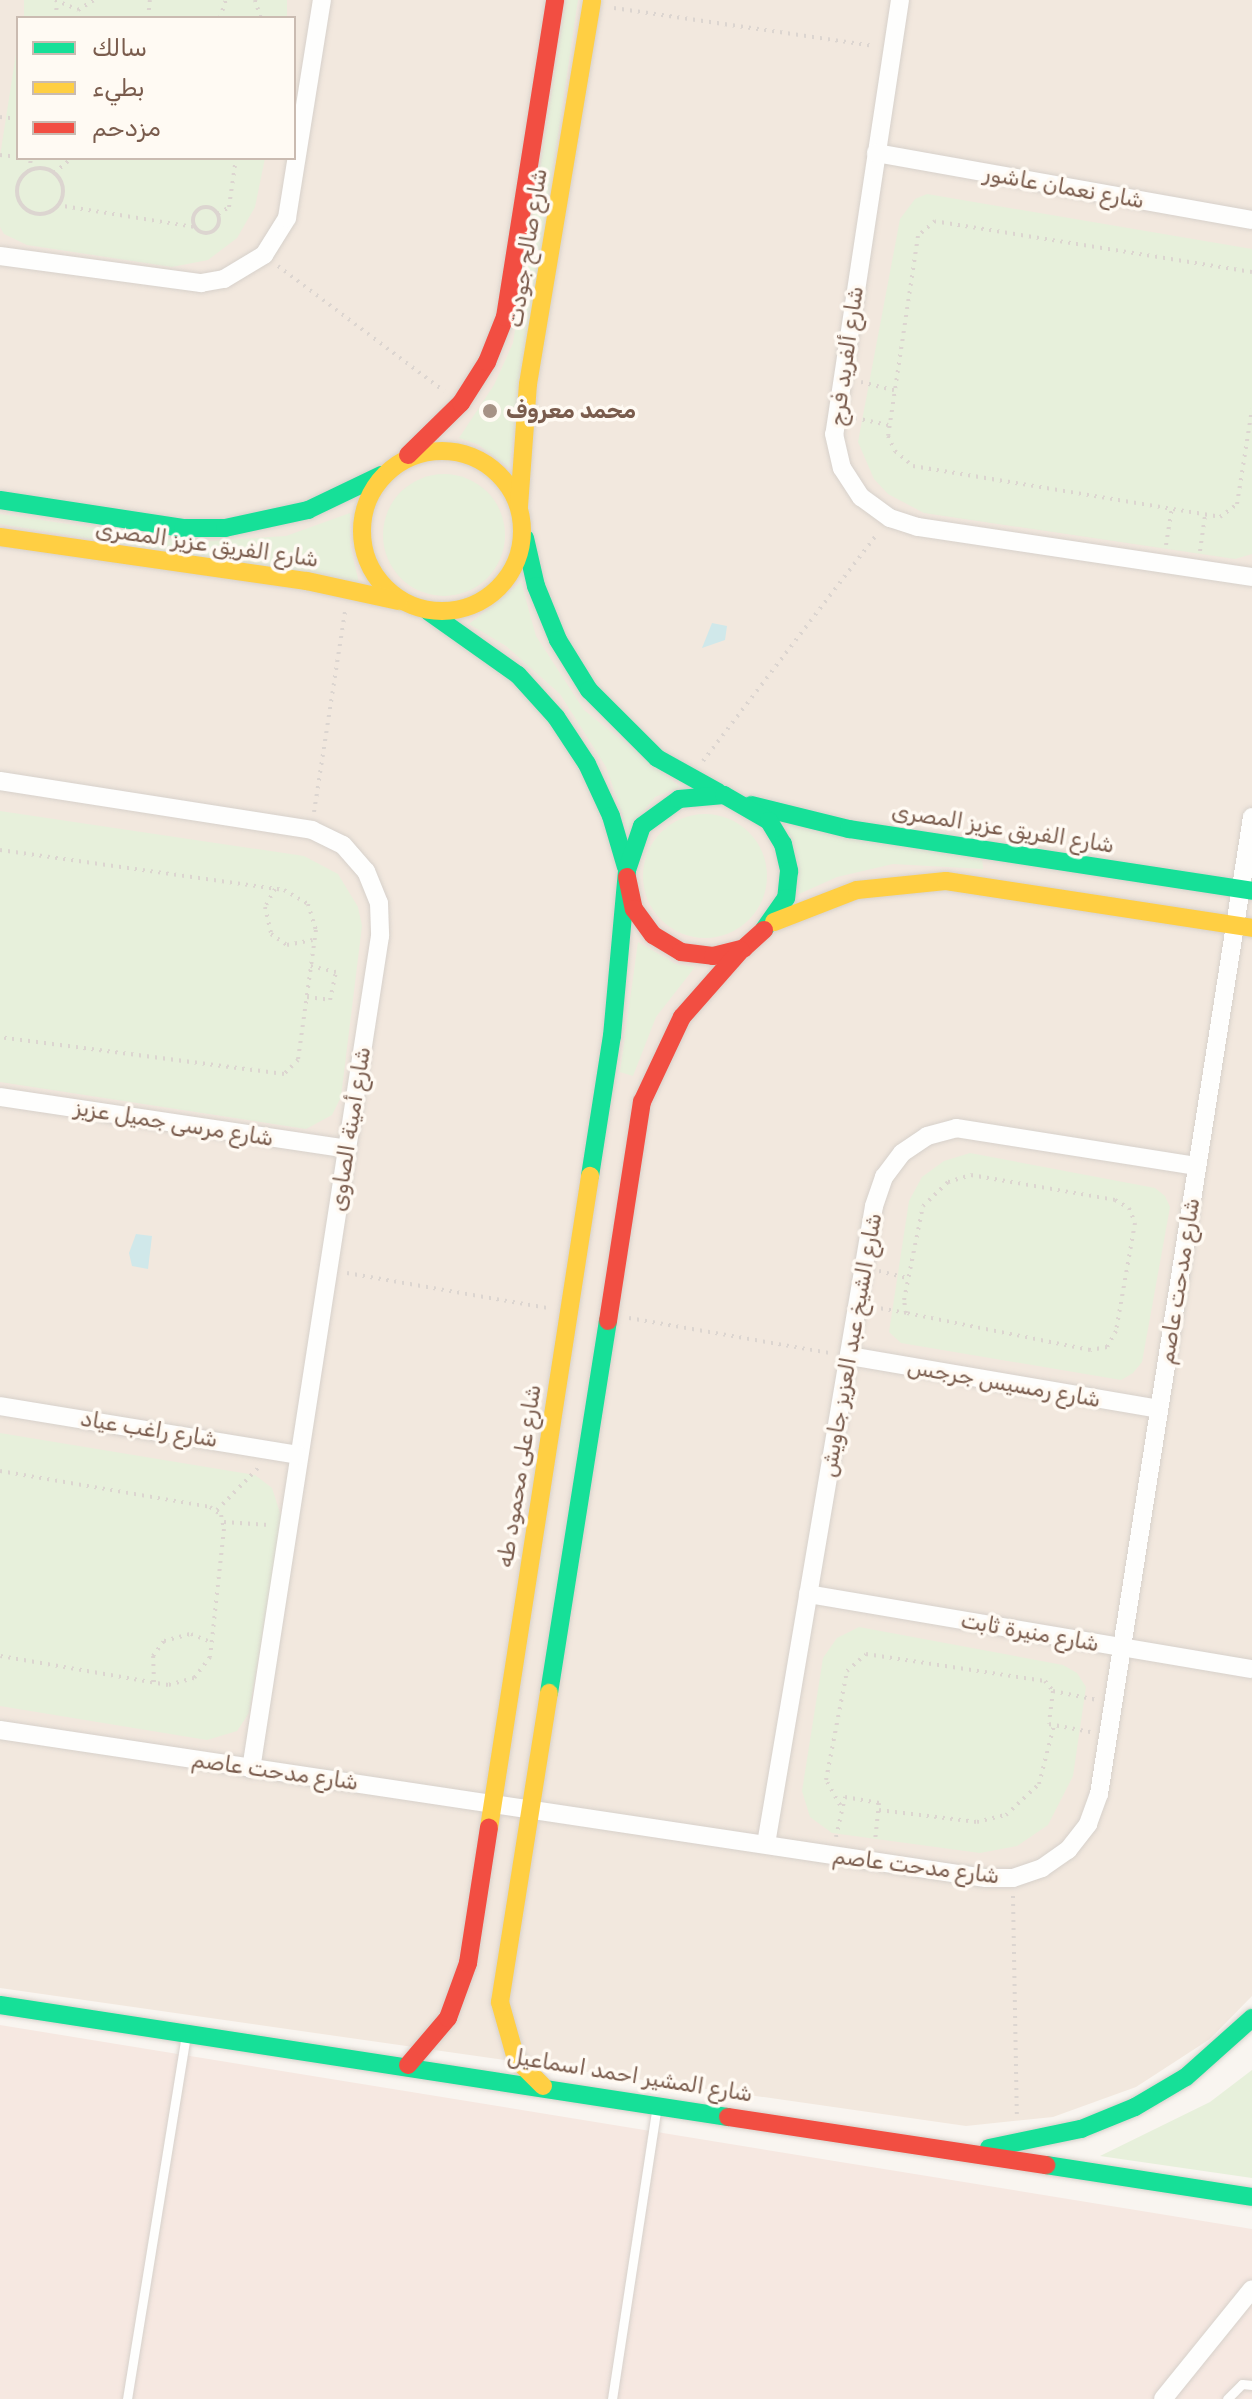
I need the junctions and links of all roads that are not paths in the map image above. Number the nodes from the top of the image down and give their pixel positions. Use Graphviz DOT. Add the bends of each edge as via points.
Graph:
graph roads {
  1 [pos="322,0"];
  2 [pos="555,0"];
  3 [pos="900,0"];
  4 [pos="592,2"];
  5 [pos="876,153"];
  6 [pos="1252,220"];
  7 [pos="0,256"];
  8 [pos="403,460"];
  9 [pos="384,474"];
  10 [pos="0,500"];
  11 [pos="519,506"];
  12 [pos="523,529"];
  13 [pos="0,537"];
  14 [pos="1252,577"];
  15 [pos="405,603"];
  16 [pos="426,610"];
  17 [pos="0,781"];
  18 [pos="724,795"];
  19 [pos="748,804"];
  20 [pos="1252,817"];
  21 [pos="627,874"];
  22 [pos="1246,890"];
  23 [pos="774,922"];
  24 [pos="1243,927"];
  25 [pos="744,948"];
  26 [pos="0,1097"];
  27 [pos="347,1149"];
  28 [pos="1197,1166"];
  29 [pos="849,1356"];
  30 [pos="0,1406"];
  31 [pos="1159,1409"];
  32 [pos="298,1455"];
  33 [pos="808,1594"];
  34 [pos="1122,1648"];
  35 [pos="1252,1669"];
  36 [pos="0,1730"];
  37 [pos="251,1769"];
  38 [pos="492,1802"];
  39 [pos="530,1808"];
  40 [pos="766,1844"];
  41 [pos="0,2005"];
  42 [pos="1252,2018"];
  43 [pos="187,2033"];
  44 [pos="408,2065"];
  45 [pos="543,2086"];
  46 [pos="657,2103"];
  47 [pos="965,2152"];
  48 [pos="1252,2197"];
  49 [pos="1252,2289"];
  50 [pos="1252,2385"];
  51 [pos="127,2399"];
  52 [pos="612,2399"];
  53 [pos="1163,2399"];
  54 [pos="1227,2399"];
  1 -- 7 [label="street" via="287,218 264,255 235,274 201,283"];
  2 -- 8 [label="street, شارع صالح جودت" via="505,317 487,362 461,403"];
  3 -- 5 [label="street, شارع ألفريد فرج"];
  4 -- 11 [label="street, شارع صالح جودت" via="528,384"];
  5 -- 6 [label="street, شارع نعمان عاشور"];
  5 -- 14 [label="street, شارع ألفريد فرج" via="834,434 842,468 861,497 890,518 918,527"];
  8 -- 9 [label="street"];
  8 -- 11 [label="street" via="430,451 458,452 484,462 505,481"];
  9 -- 10 [label="street, شارع الفريق عزيز المصرى" via="308,510 225,528 183,528"];
  9 -- 15 [label="street" via="367,499 364,543 381,585"];
  11 -- 12 [label="street"];
  12 -- 16 [label="street" via="518,558 493,592 455,611"];
  12 -- 18 [label="street" via="553,627 589,690 628,733 690,779"];
  13 -- 15 [label="street, شارع الفريق عزيز المصرى" via="349,589"];
  15 -- 16 [label="street"];
  16 -- 21 [label="street" via="496,657 556,717 605,803"];
  17 -- 27 [label="street, شارع أمينة الصاوى" via="312,830 343,845 359,862 379,903 380,936"];
  18 -- 19 [label="street"];
  18 -- 21 [label="street" via="679,799 659,810 642,826"];
  19 -- 22 [label="street, شارع الفريق عزيز المصرى" via="849,829"];
  19 -- 23 [label="street" via="769,821 783,844 789,871 786,898"];
  20 -- 22 [label="street, شارع مدحت عاصم"];
  21 -- 25 [label="street" via="634,909 653,935 681,952 713,956"];
  21 -- 38 [label="street, شارع على محمود طه" via="620,984"];
  22 -- 24 [label="street, شارع مدحت عاصم"];
  23 -- 24 [label="street" via="857,890 946,881"];
  23 -- 25 [label="street"];
  24 -- 28 [label="street, شارع مدحت عاصم"];
  25 -- 39 [label="street" via="682,1017 642,1102"];
  26 -- 27 [label="street, شارع مرسى جميل عزيز"];
  27 -- 32 [label="street, شارع أمينة الصاوى"];
  28 -- 29 [label="street, شارع الشيخ عبد العزيز جاويش" via="986,1128 956,1128 927,1136 902,1153 884,1177"];
  28 -- 31 [label="street, شارع مدحت عاصم"];
  29 -- 31 [label="street, شارع رمسيس جرجس"];
  29 -- 33 [label="street, شارع الشيخ عبد العزيز جاويش"];
  30 -- 32 [label="street, شارع راغب عياد"];
  31 -- 34 [label="street, شارع مدحت عاصم"];
  32 -- 37 [label="street, شارع أمينة الصاوى"];
  33 -- 34 [label="street, شارع منيرة ثابت"];
  33 -- 40 [label="street, شارع الشيخ عبد العزيز جاويش"];
  34 -- 35 [label="street, شارع منيرة ثابت"];
  34 -- 40 [label="street, شارع مدحت عاصم" via="1099,1794 1088,1824 1068,1850 1042,1868 1013,1878"];
  36 -- 37 [label="street, شارع مدحت عاصم"];
  37 -- 38 [label="street, شارع مدحت عاصم"];
  38 -- 39 [label="street, شارع مدحت عاصم"];
  38 -- 44 [label="street, شارع على محمود طه" via="461,1990 448,2018"];
  39 -- 40 [label="street, شارع مدحت عاصم"];
  39 -- 45 [label="street" via="500,2002 516,2059"];
  41 -- 43 [label="street, شارع المشير احمد اسماعيل"];
  42 -- 47 [label="street" via="1186,2077 1135,2107 1081,2129"];
  43 -- 44 [label="street, شارع المشير احمد اسماعيل"];
  43 -- 51 [label="lane"];
  44 -- 45 [label="street, شارع المشير احمد اسماعيل"];
  45 -- 46 [label="street, شارع المشير احمد اسماعيل"];
  46 -- 47 [label="street, شارع المشير احمد اسماعيل"];
  46 -- 52 [label="lane"];
  47 -- 48 [label="street, شارع المشير احمد اسماعيل"];
  49 -- 53 [label="street"];
  50 -- 54 [label="lane" via="1242,2384"];
}
